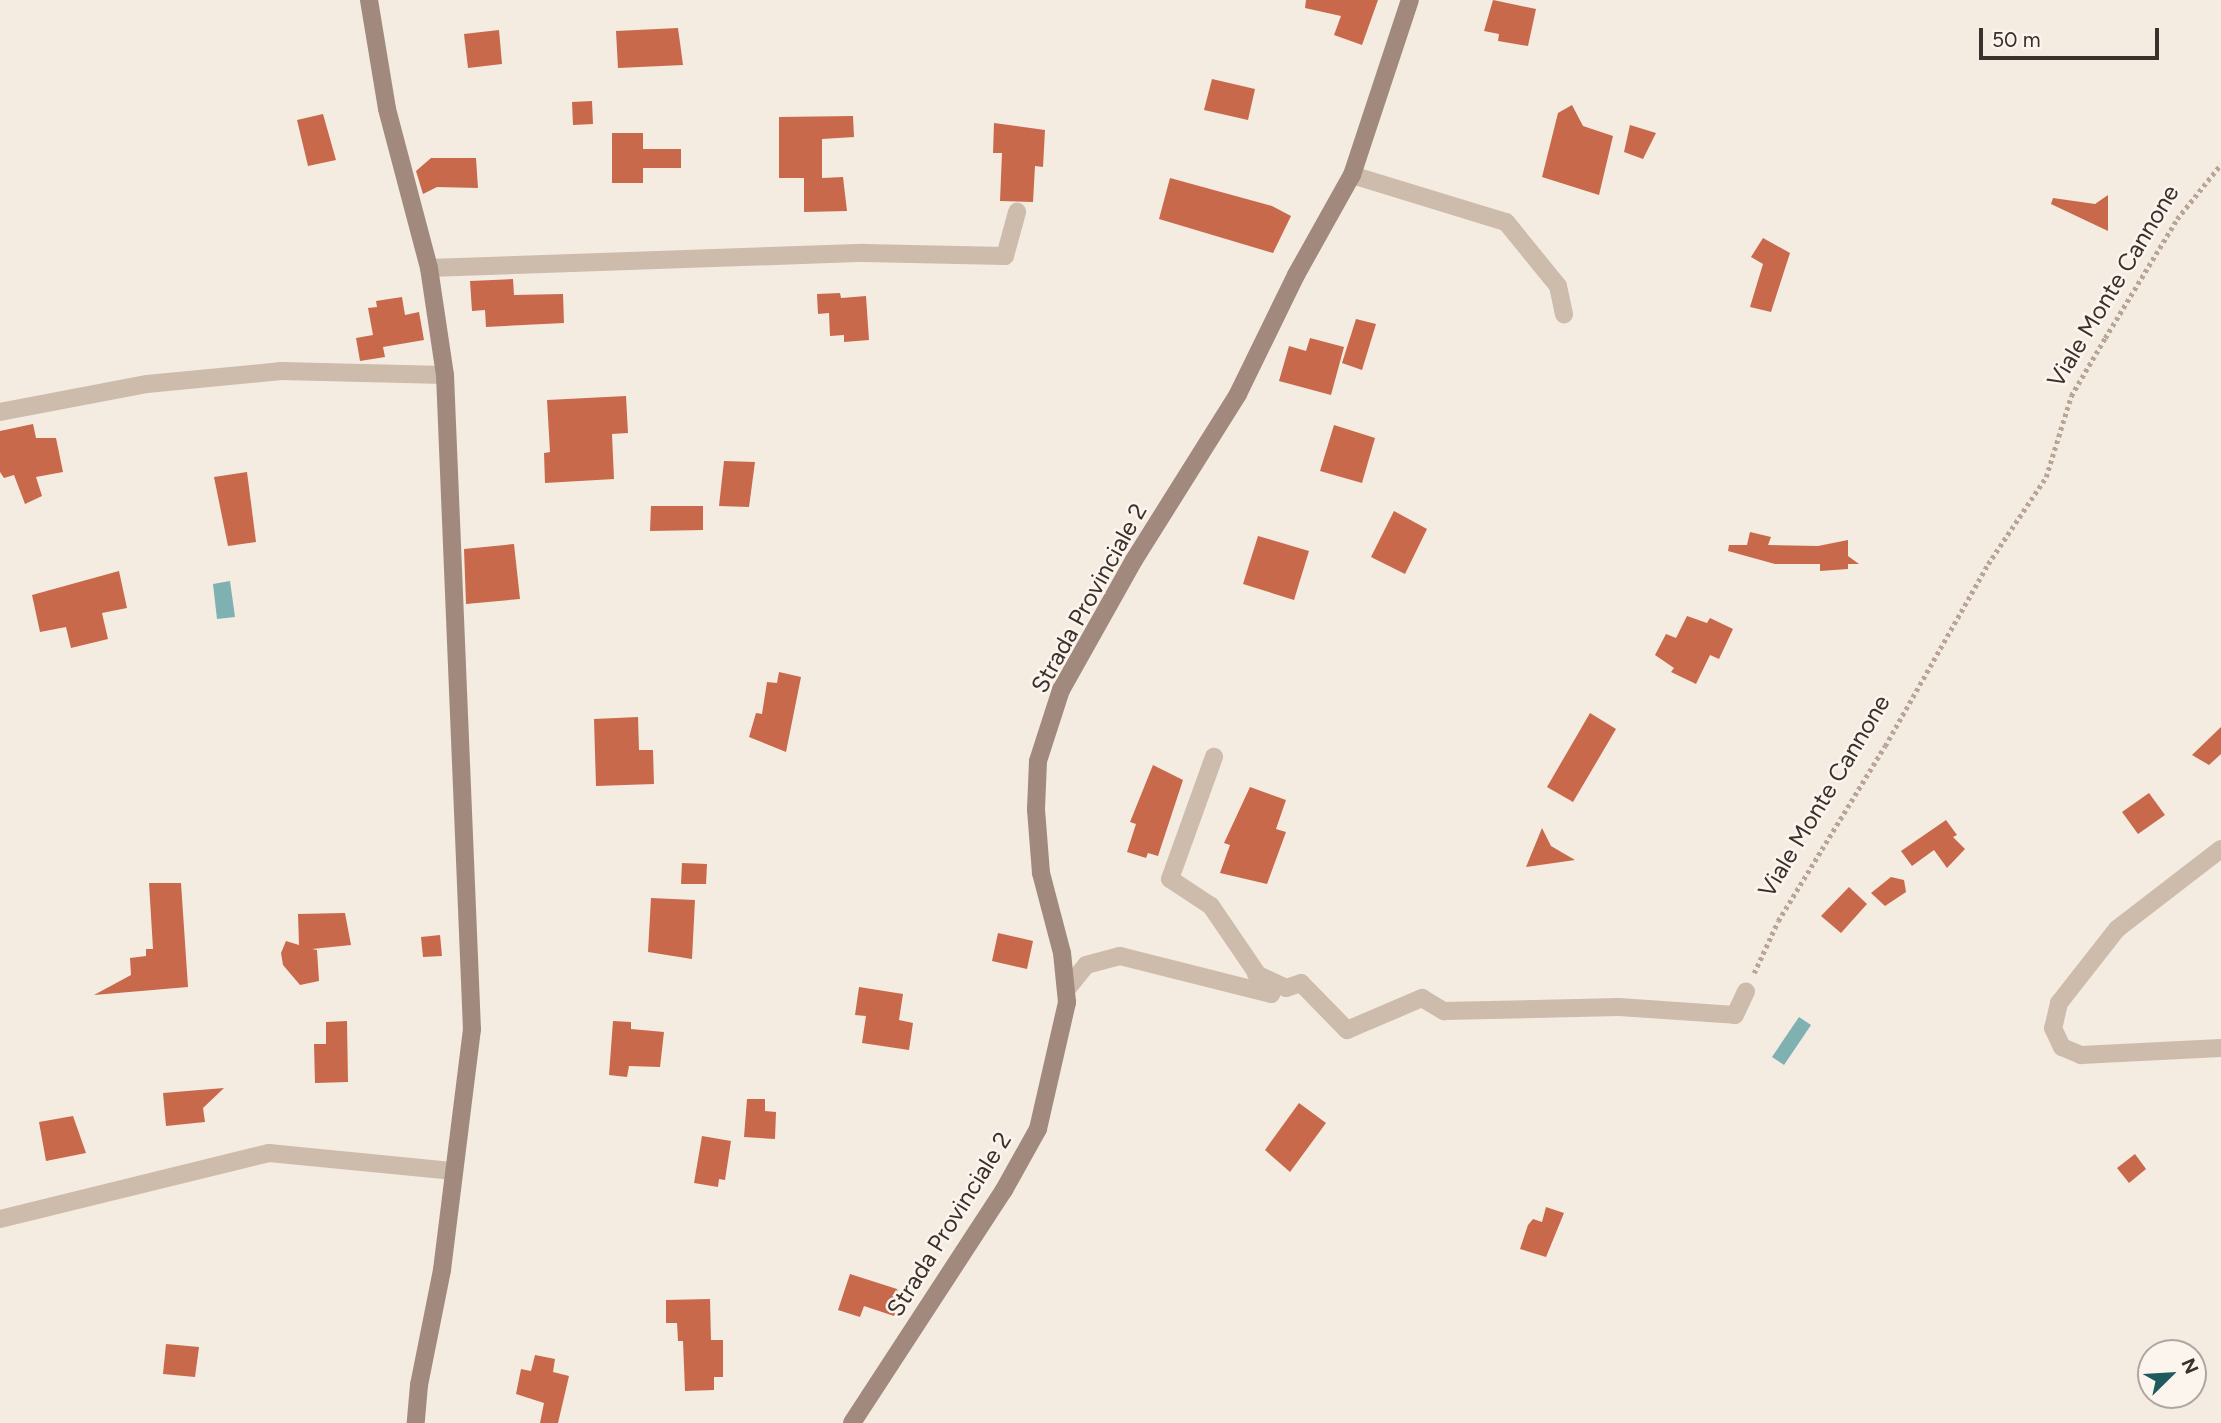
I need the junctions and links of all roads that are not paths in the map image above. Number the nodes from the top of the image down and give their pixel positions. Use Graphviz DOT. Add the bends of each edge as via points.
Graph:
graph roads {
  1 [pos="369,0"];
  2 [pos="1410,0"];
  3 [pos="1352,174"];
  4 [pos="1017,212"];
  5 [pos="429,268"];
  6 [pos="1564,314"];
  7 [pos="445,375"];
  8 [pos="0,412"];
  9 [pos="1214,757"];
  10 [pos="2221,849"];
  11 [pos="1256,974"];
  12 [pos="1066,990"];
  13 [pos="1746,991"];
  14 [pos="2221,1048"];
  15 [pos="454,1171"];
  16 [pos="0,1220"];
  17 [pos="416,1423"];
  18 [pos="852,1423"];
  1 -- 5 [label="street" via="387,109"];
  2 -- 3 [label="street, Strada Provinciale 2"];
  3 -- 6 [label="street" via="1506,222 1558,286"];
  3 -- 12 [label="street, Strada Provinciale 2" via="1238,394 1134,560 1062,690 1038,761 1036,809 1041,873 1062,953"];
  4 -- 5 [label="street" via="1004,256 864,253"];
  5 -- 7 [label="street"];
  7 -- 8 [label="street" via="281,371 147,384"];
  7 -- 15 [label="street" via="472,1030"];
  9 -- 11 [label="street" via="1170,878 1211,906"];
  10 -- 14 [label="street" via="2117,929 2059,1003 2053,1028 2062,1047 2081,1055"];
  11 -- 12 [label="street" via="1271,994 1120,956 1086,965"];
  11 -- 13 [label="street" via="1286,988 1301,983 1346,1030 1422,998 1444,1012 1619,1007 1735,1015"];
  12 -- 18 [label="street, Strada Provinciale 2" via="1061,1041 1038,1129 1004,1190"];
  15 -- 16 [label="street" via="270,1153"];
  15 -- 17 [label="street"];
}
